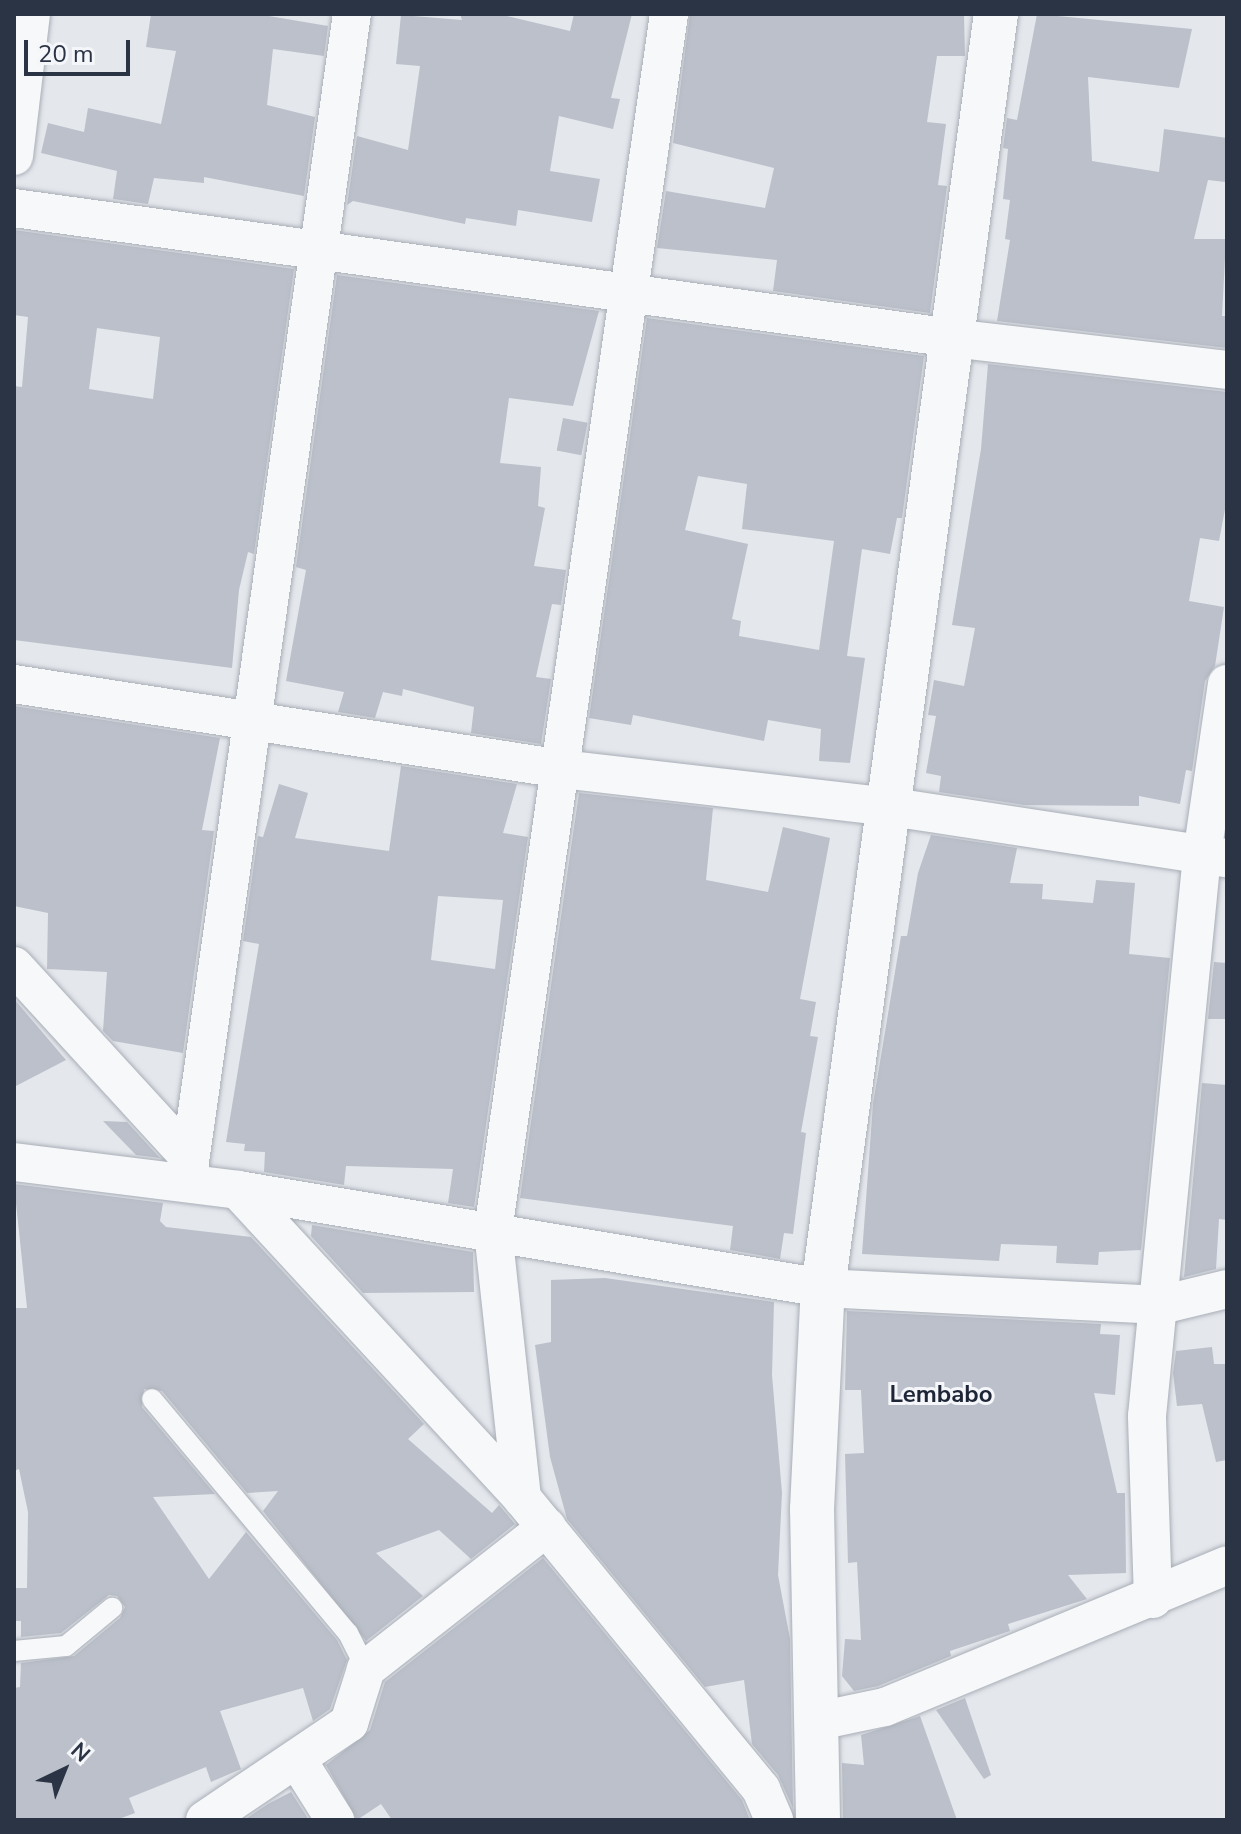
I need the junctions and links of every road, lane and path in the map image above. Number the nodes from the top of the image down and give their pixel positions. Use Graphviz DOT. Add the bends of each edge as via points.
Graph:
graph roads {
  1 [pos="31,14"];
  2 [pos="352,14"];
  3 [pos="669,14"];
  4 [pos="996,14"];
  5 [pos="14,156"];
  6 [pos="14,208"];
  7 [pos="321,252"];
  8 [pos="632,294"];
  9 [pos="952,338"];
  10 [pos="1227,370"];
  11 [pos="14,684"];
  12 [pos="1227,684"];
  13 [pos="256,720"];
  14 [pos="562,769"];
  15 [pos="892,807"];
  16 [pos="1214,856"];
  17 [pos="14,966"];
  18 [pos="14,1162"];
  19 [pos="188,1170"];
  20 [pos="238,1190"];
  21 [pos="493,1231"];
  22 [pos="823,1288"];
  23 [pos="1227,1289"];
  24 [pos="1161,1305"];
  25 [pos="152,1399"];
  26 [pos="522,1498"];
  27 [pos="547,1527"];
  28 [pos="1227,1565"];
  29 [pos="1153,1599"];
  30 [pos="112,1608"];
  31 [pos="14,1651"];
  32 [pos="366,1669"];
  33 [pos="818,1721"];
  34 [pos="298,1761"];
  35 [pos="205,1820"];
  36 [pos="335,1820"];
  37 [pos="774,1820"];
  38 [pos="818,1820"];
  1 -- 5 [label="street"];
  2 -- 7 [label="street"];
  3 -- 8 [label="street"];
  4 -- 9 [label="street"];
  6 -- 7 [label="street"];
  7 -- 8 [label="street"];
  7 -- 13 [label="street"];
  8 -- 9 [label="street"];
  8 -- 14 [label="street"];
  9 -- 10 [label="street"];
  9 -- 15 [label="street"];
  11 -- 13 [label="street"];
  12 -- 16 [label="street"];
  13 -- 14 [label="street"];
  13 -- 19 [label="street"];
  14 -- 15 [label="street"];
  14 -- 21 [label="street"];
  15 -- 16 [label="street"];
  15 -- 22 [label="street"];
  16 -- 24 [label="street"];
  17 -- 19 [label="street"];
  18 -- 19 [label="street"];
  19 -- 20 [label="street"];
  20 -- 21 [label="street"];
  20 -- 26 [label="street"];
  21 -- 22 [label="street"];
  21 -- 26 [label="street"];
  22 -- 24 [label="street"];
  22 -- 33 [label="street" via="812,1509"];
  23 -- 24 [label="street"];
  24 -- 29 [label="street" via="1147,1416"];
  25 -- 32 [label="lane" via="348,1633"];
  26 -- 27 [label="street"];
  27 -- 32 [label="street"];
  27 -- 37 [label="street" via="761,1789"];
  28 -- 29 [label="street"];
  29 -- 33 [label="street" via="885,1707"];
  30 -- 31 [label="lane" via="66,1646"];
  32 -- 34 [label="street" via="349,1723"];
  33 -- 38 [label="street"];
  34 -- 35 [label="street"];
  34 -- 36 [label="street"];
}
